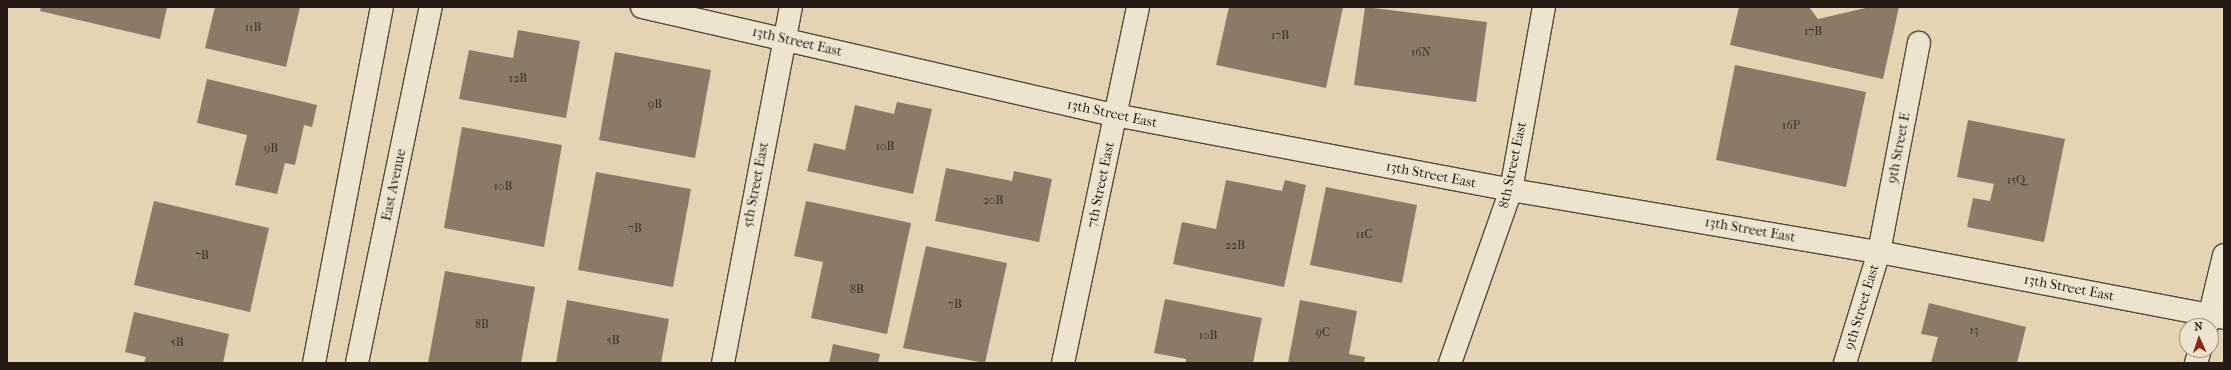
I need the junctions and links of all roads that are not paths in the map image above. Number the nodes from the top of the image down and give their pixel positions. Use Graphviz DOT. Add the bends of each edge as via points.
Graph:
graph roads {
  1 [pos="382,7"];
  2 [pos="430,7"];
  3 [pos="642,7"];
  4 [pos="791,7"];
  5 [pos="1138,7"];
  6 [pos="1544,7"];
  7 [pos="784,39"];
  8 [pos="1919,43"];
  9 [pos="1115,115"];
  10 [pos="1511,190"];
  11 [pos="1879,252"];
  12 [pos="2224,254"];
  13 [pos="2204,318"];
  14 [pos="2214,318"];
  15 [pos="314,363"];
  16 [pos="357,363"];
  17 [pos="723,363"];
  18 [pos="1063,363"];
  19 [pos="1450,363"];
  20 [pos="1845,363"];
  1 -- 15 [label="street"];
  2 -- 16 [label="street, East Avenue"];
  3 -- 7 [label="street, 13th Street East"];
  4 -- 7 [label="street, 5th Street East"];
  5 -- 9 [label="street, 7th Street East"];
  6 -- 10 [label="street, 8th Street East"];
  7 -- 9 [label="street, 13th Street East"];
  7 -- 17 [label="street, 5th Street East"];
  8 -- 11 [label="street, 9th Street E"];
  9 -- 10 [label="street, 13th Street East"];
  9 -- 18 [label="street, 7th Street East"];
  10 -- 11 [label="street, 13th Street East"];
  10 -- 19 [label="street, 8th Street East"];
  11 -- 13 [label="street, 13th Street East"];
  11 -- 20 [label="street, 9th Street East"];
  12 -- 14 [label="street"];
}
